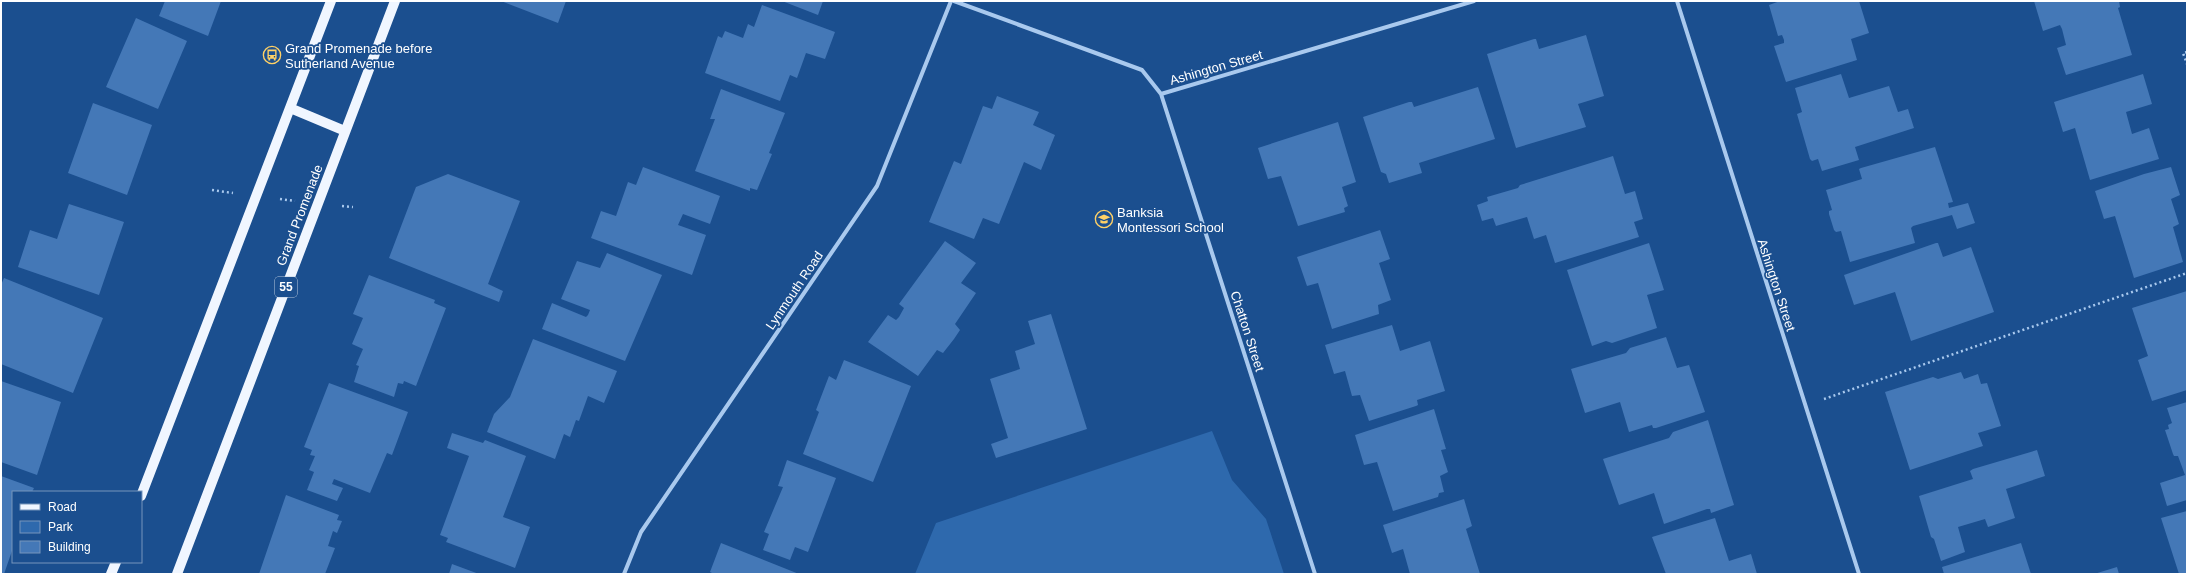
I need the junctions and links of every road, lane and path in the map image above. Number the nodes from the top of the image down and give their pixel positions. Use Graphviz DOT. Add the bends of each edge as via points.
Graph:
graph roads {
  1 [pos="331,1"];
  2 [pos="395,1"];
  3 [pos="951,1"];
  4 [pos="954,1"];
  5 [pos="1474,1"];
  6 [pos="1677,1"];
  7 [pos="2187,52"];
  8 [pos="2187,64"];
  9 [pos="1161,94"];
  10 [pos="290,108"];
  11 [pos="345,131"];
  12 [pos="2187,273"];
  13 [pos="1805,406"];
  14 [pos="142,493"];
  15 [pos="116,563"];
  16 [pos="111,574"];
  17 [pos="178,574"];
  18 [pos="624,574"];
  19 [pos="1315,574"];
  20 [pos="1859,574"];
  1 -- 10 [label="main road"];
  2 -- 11 [label="main road, Grand Promenade / 55"];
  3 -- 18 [label="street, Lynmouth Road" via="877,186 641,532"];
  4 -- 9 [label="street, Ashington Street" via="1142,70"];
  5 -- 9 [label="street, Ashington Street"];
  6 -- 13 [label="street, Ashington Street"];
  7 -- 8 [label="path" via="2183,53"];
  9 -- 19 [label="street, Chatton Street"];
  10 -- 11 [label="main road"];
  10 -- 14 [label="main road"];
  11 -- 17 [label="main road, Grand Promenade / 55"];
  12 -- 13 [label="path"];
  13 -- 20 [label="street, Ashington Street"];
  15 -- 16 [label="main road"];
}
